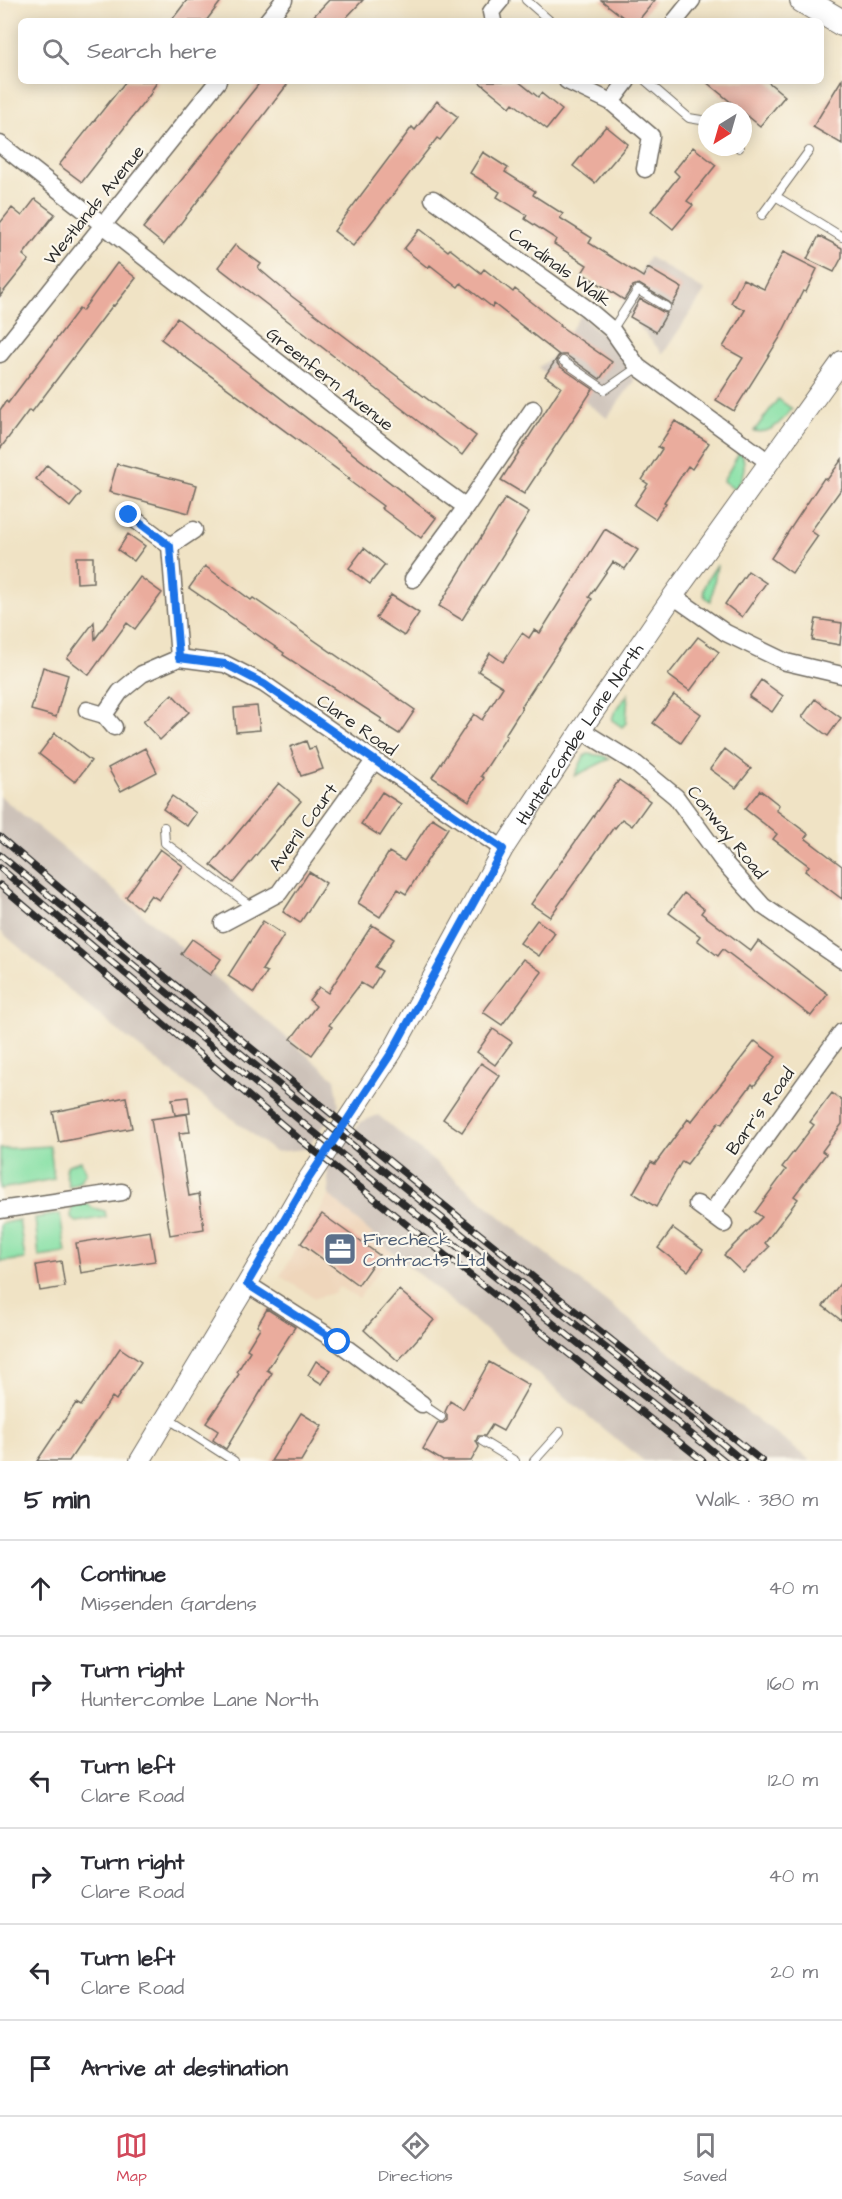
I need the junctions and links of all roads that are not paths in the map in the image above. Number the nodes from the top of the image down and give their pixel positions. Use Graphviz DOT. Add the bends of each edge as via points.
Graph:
graph roads {
  1 [pos="284,0"];
  2 [pos="501,0"];
  3 [pos="526,0"];
  4 [pos="692,0"];
  5 [pos="803,0"];
  6 [pos="269,18"];
  7 [pos="492,18"];
  8 [pos="547,18"];
  9 [pos="677,18"];
  10 [pos="842,23"];
  11 [pos="216,84"];
  12 [pos="573,84"];
  13 [pos="625,84"];
  14 [pos="649,84"];
  15 [pos="611,102"];
  16 [pos="698,120"];
  17 [pos="0,144"];
  18 [pos="809,151"];
  19 [pos="645,169"];
  20 [pos="777,197"];
  21 [pos="433,199"];
  22 [pos="762,215"];
  23 [pos="101,226"];
  24 [pos="842,237"];
  25 [pos="666,307"];
  26 [pos="612,330"];
  27 [pos="0,354"];
  28 [pos="563,361"];
  29 [pos="842,361"];
  30 [pos="638,367"];
  31 [pos="533,409"];
  32 [pos="770,463"];
  33 [pos="466,507"];
  34 [pos="129,515"];
  35 [pos="195,530"];
  36 [pos="170,546"];
  37 [pos="413,579"];
  38 [pos="673,596"];
  39 [pos="179,658"];
  40 [pos="842,675"];
  41 [pos="87,710"];
  42 [pos="580,730"];
  43 [pos="374,761"];
  44 [pos="164,827"];
  45 [pos="503,849"];
  46 [pos="252,907"];
  47 [pos="223,923"];
  48 [pos="842,960"];
  49 [pos="842,1032"];
  50 [pos="122,1192"];
  51 [pos="0,1210"];
  52 [pos="710,1214"];
  53 [pos="247,1284"];
  54 [pos="422,1404"];
  55 [pos="166,1418"];
  56 [pos="441,1418"];
  57 [pos="560,1432"];
  58 [pos="482,1441"];
  59 [pos="140,1461"];
  60 [pos="234,1461"];
  61 [pos="515,1461"];
  62 [pos="534,1461"];
  1 -- 6 [label="street"];
  2 -- 7 [label="street" via="491,12"];
  3 -- 8 [label="lane"];
  4 -- 9 [label="street"];
  5 -- 10 [label="main road"];
  11 -- 23 [label="street, Westlands Avenue"];
  12 -- 15 [label="street"];
  13 -- 15 [label="street"];
  14 -- 16 [label="lane" via="689,118"];
  15 -- 19 [label="street" via="651,136"];
  17 -- 23 [label="street, Greenfern Avenue"];
  18 -- 20 [label="lane"];
  20 -- 22 [label="lane"];
  20 -- 24 [label="lane"];
  21 -- 26 [label="street, Cardinals Walk"];
  23 -- 27 [label="street, Westlands Avenue"];
  23 -- 33 [label="street, Greenfern Avenue"];
  25 -- 26 [label="lane" via="638,290"];
  26 -- 30 [label="street, Cardinals Walk"];
  28 -- 30 [label="lane" via="605,390"];
  29 -- 32 [label="street, Huntercombe Lane North"];
  30 -- 32 [label="street, Cardinals Walk"];
  31 -- 33 [label="street"];
  32 -- 38 [label="street, Huntercombe Lane North"];
  33 -- 37 [label="street"];
  34 -- 36 [label="street"];
  35 -- 36 [label="street"];
  36 -- 39 [label="street"];
  38 -- 40 [label="street" via="726,633 786,662"];
  38 -- 42 [label="street, Huntercombe Lane North"];
  39 -- 41 [label="street" via="142,674 120,692 109,721"];
  39 -- 43 [label="street, Clare Road" via="225,664 264,684"];
  42 -- 45 [label="street, Huntercombe Lane North"];
  42 -- 48 [label="street, Conway Road" via="636,764 676,797 722,860 763,906"];
  43 -- 45 [label="street, Clare Road"];
  43 -- 46 [label="street, Averil Court" via="279,893"];
  44 -- 46 [label="lane" via="165,843"];
  45 -- 53 [label="street, Huntercombe Lane North" via="392,1052 307,1181"];
  46 -- 47 [label="street, Averil Court"];
  49 -- 52 [label="street, Barr's Road"];
  50 -- 51 [label="street"];
  53 -- 54 [label="street" via="338,1342"];
  53 -- 55 [label="street, Huntercombe Lane North"];
  54 -- 56 [label="lane"];
  55 -- 59 [label="street, Huntercombe Lane North"];
  55 -- 60 [label="lane"];
  57 -- 62 [label="lane"];
  58 -- 61 [label="lane"];
}
